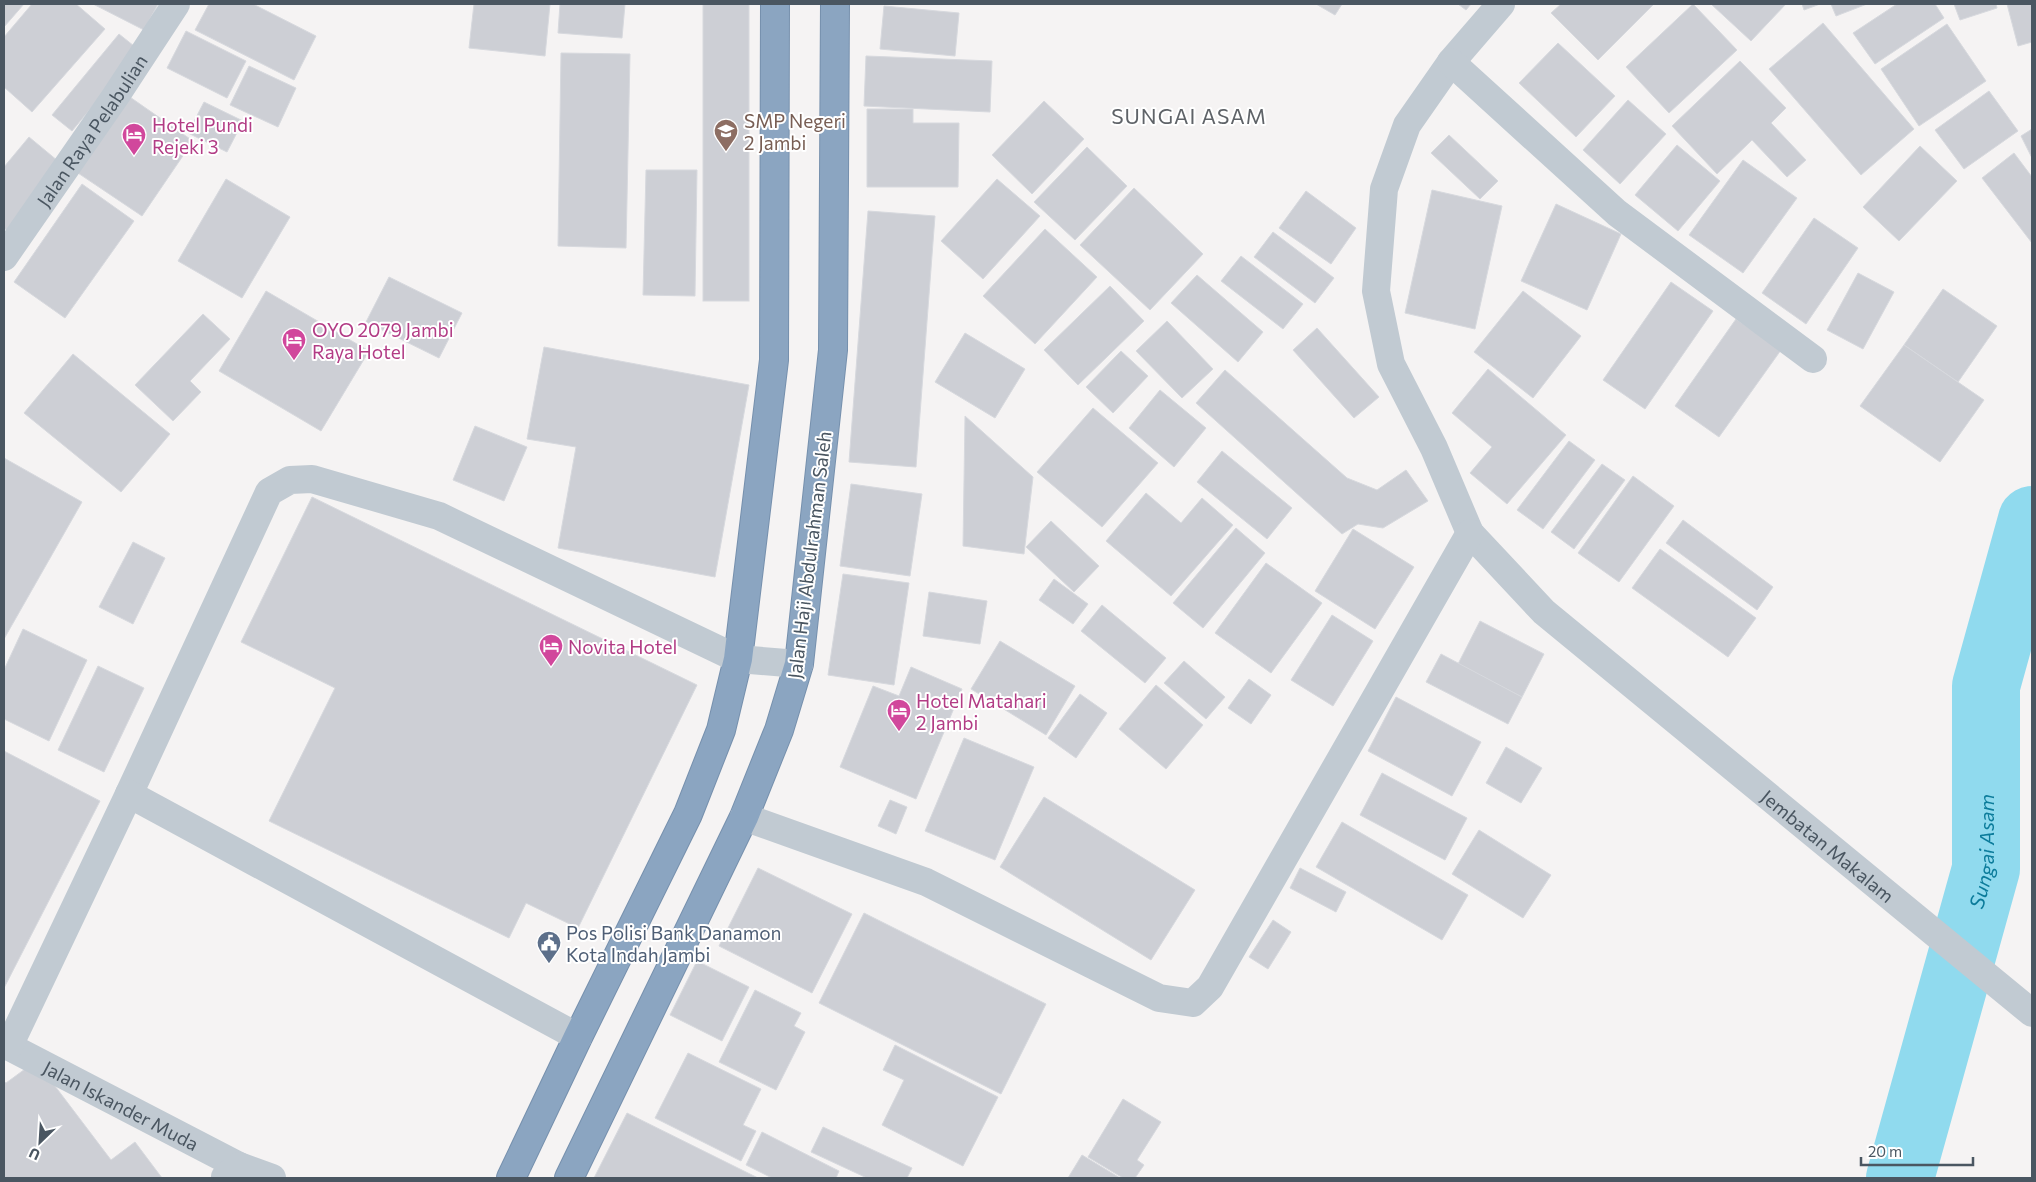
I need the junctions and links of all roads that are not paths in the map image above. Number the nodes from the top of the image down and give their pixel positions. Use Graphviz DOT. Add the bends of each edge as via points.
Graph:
graph roads {
  1 [pos="176,4"];
  2 [pos="775,4"];
  3 [pos="835,4"];
  4 [pos="1501,4"];
  5 [pos="1451,62"];
  6 [pos="4,257"];
  7 [pos="1813,359"];
  8 [pos="1470,533"];
  9 [pos="738,659"];
  10 [pos="799,664"];
  11 [pos="129,794"];
  12 [pos="744,817"];
  13 [pos="2032,1013"];
  14 [pos="578,1037"];
  15 [pos="6,1045"];
  16 [pos="231,1172"];
  17 [pos="272,1178"];
  18 [pos="511,1178"];
  19 [pos="569,1178"];
  1 -- 6 [label="street, Jalan Raya Pelabulian"];
  2 -- 9 [label="highway" via="774,360"];
  3 -- 10 [label="highway, Jalan Haji Abdulrahman Saleh" via="834,350"];
  4 -- 5 [label="street"];
  5 -- 7 [label="street" via="1617,213"];
  5 -- 8 [label="street" via="1407,125 1384,189 1376,291 1391,364 1434,448"];
  8 -- 12 [label="street" via="1210,987 1193,1004 1159,998 926,882"];
  8 -- 13 [label="street, Jembatan Makalam" via="1544,612"];
  9 -- 10 [label="street"];
  9 -- 11 [label="street" via="439,516 312,479 290,480 269,492"];
  9 -- 14 [label="highway" via="721,730 688,814"];
  10 -- 12 [label="highway, Jalan Haji Abdulrahman Saleh" via="779,730"];
  11 -- 14 [label="street"];
  11 -- 15 [label="street"];
  12 -- 19 [label="highway, Jalan Haji Abdulrahman Saleh"];
  14 -- 18 [label="highway"];
  15 -- 16 [label="street, Jalan Iskander Muda"];
  16 -- 17 [label="street, Jalan Iskander Muda"];
}
